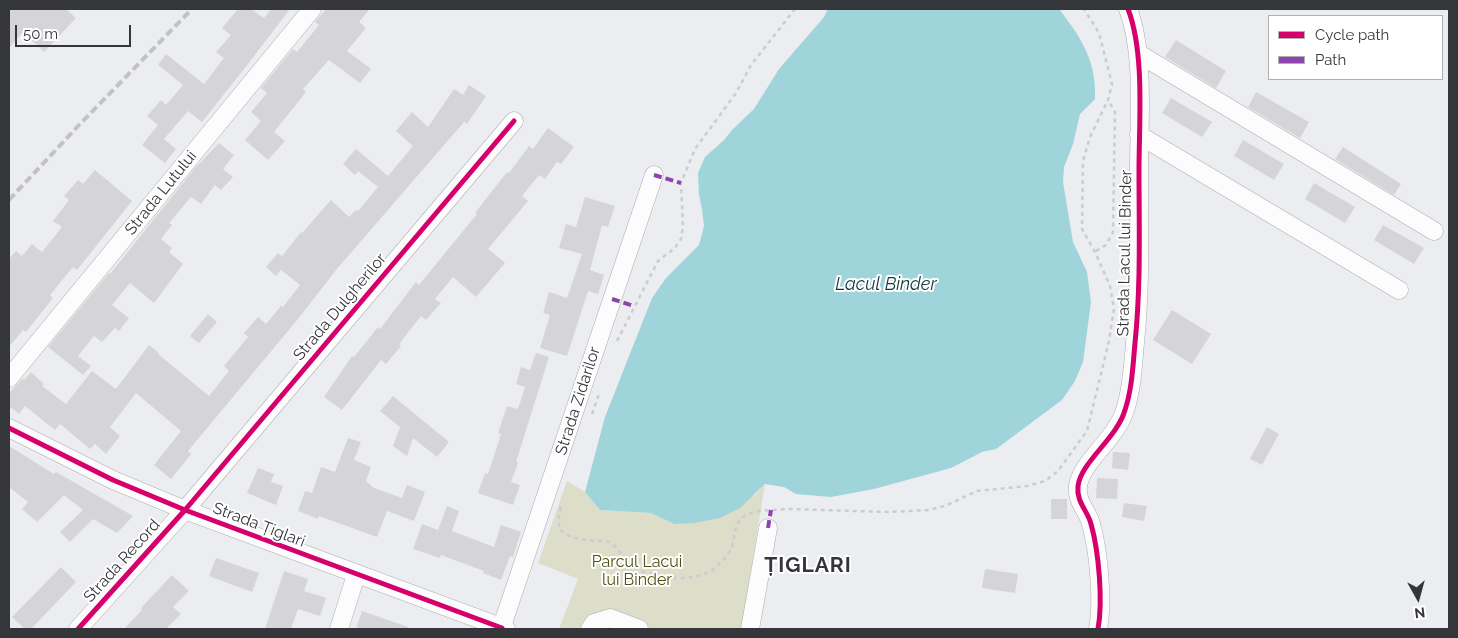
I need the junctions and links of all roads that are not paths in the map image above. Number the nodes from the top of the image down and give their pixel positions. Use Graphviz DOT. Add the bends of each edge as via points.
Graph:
graph roads {
  1 [pos="312,9"];
  2 [pos="1128,9"];
  3 [pos="1139,54"];
  4 [pos="514,120"];
  5 [pos="1139,135"];
  6 [pos="654,175"];
  7 [pos="1434,231"];
  8 [pos="1399,290"];
  9 [pos="9,378"];
  10 [pos="9,428"];
  11 [pos="185,510"];
  12 [pos="768,528"];
  13 [pos="356,575"];
  14 [pos="78,629"];
  15 [pos="339,629"];
  16 [pos="503,629"];
  17 [pos="590,629"];
  18 [pos="638,629"];
  19 [pos="750,629"];
  20 [pos="1098,629"];
  1 -- 9 [label="street, Strada Lutului"];
  2 -- 3 [label="street, Strada Lacul lui Binder"];
  3 -- 5 [label="street, Strada Lacul lui Binder"];
  3 -- 7 [label="street"];
  4 -- 11 [label="street, Strada Dulgherilor"];
  5 -- 8 [label="street"];
  5 -- 20 [label="street, Strada Lacul lui Binder" via="1140,296 1128,398 1118,428 1085,468 1078,486 1080,503 1091,522 1096,550 1101,615"];
  6 -- 16 [label="street, Strada Zidarilor"];
  10 -- 11 [label="street, Strada Țiglari" via="113,480"];
  11 -- 13 [label="street, Strada Țiglari"];
  11 -- 14 [label="street, Strada Record"];
  12 -- 19 [label="street"];
  13 -- 15 [label="street"];
  13 -- 16 [label="street, Strada Țiglari"];
  17 -- 18 [label="street" via="594,623 610,618"];
}
